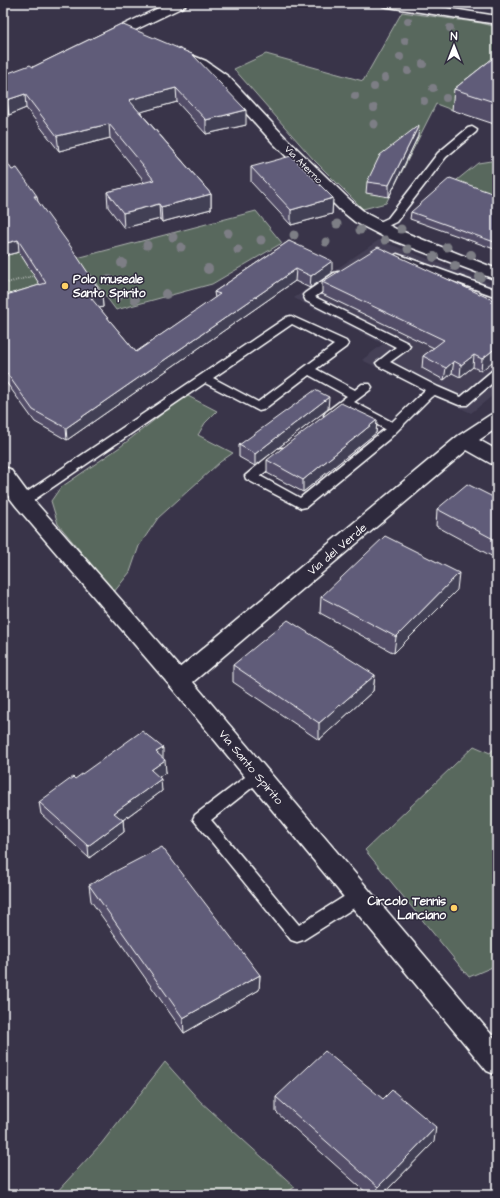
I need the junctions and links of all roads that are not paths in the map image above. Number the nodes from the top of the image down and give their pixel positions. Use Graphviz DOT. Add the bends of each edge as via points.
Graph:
graph roads {
  1 [pos="180,3"];
  2 [pos="388,3"];
  3 [pos="436,6"];
  4 [pos="497,20"];
  5 [pos="92,45"];
  6 [pos="160,46"];
  7 [pos="472,130"];
  8 [pos="377,227"];
  9 [pos="385,253"];
  10 [pos="348,268"];
  11 [pos="497,275"];
  12 [pos="497,294"];
  13 [pos="308,370"];
  14 [pos="497,373"];
  15 [pos="204,378"];
  16 [pos="366,387"];
  17 [pos="434,390"];
  18 [pos="350,399"];
  19 [pos="497,419"];
  20 [pos="320,423"];
  21 [pos="393,428"];
  22 [pos="465,441"];
  23 [pos="289,447"];
  24 [pos="497,458"];
  25 [pos="3,474"];
  26 [pos="23,501"];
  27 [pos="179,681"];
  28 [pos="258,775"];
  29 [pos="359,896"];
  30 [pos="497,1062"];
  1 -- 5 [label="street" via="132,34"];
  2 -- 3 [label="street"];
  3 -- 4 [label="street"];
  6 -- 8 [label="street, Via Aterno" via="201,64 224,80 279,140 345,205"];
  7 -- 8 [label="lane" via="442,155 392,220"];
  8 -- 11 [label="street, Via Aterno"];
  9 -- 12 [label="lane"];
  10 -- 17 [label="lane" via="309,295 310,299 404,346 382,363"];
  13 -- 15 [label="lane" via="259,407"];
  13 -- 15 [label="lane" via="342,344 291,319"];
  13 -- 18 [label="lane"];
  14 -- 17 [label="lane" via="462,402"];
  15 -- 26 [label="lane"];
  16 -- 18 [label="lane"];
  17 -- 21 [label="lane"];
  18 -- 20 [label="lane"];
  18 -- 21 [label="lane"];
  19 -- 22 [label="street, Via del Verde"];
  21 -- 23 [label="lane" via="301,504 251,476"];
  22 -- 24 [label="street"];
  22 -- 27 [label="street, Via del Verde"];
  25 -- 26 [label="street, Via Santo Spirito"];
  26 -- 27 [label="street, Via Santo Spirito"];
  27 -- 28 [label="street, Via Santo Spirito"];
  28 -- 29 [label="street, Via Santo Spirito"];
  28 -- 29 [label="lane" via="201,819 211,832 297,935"];
  29 -- 30 [label="street, Via Santo Spirito"];
}
